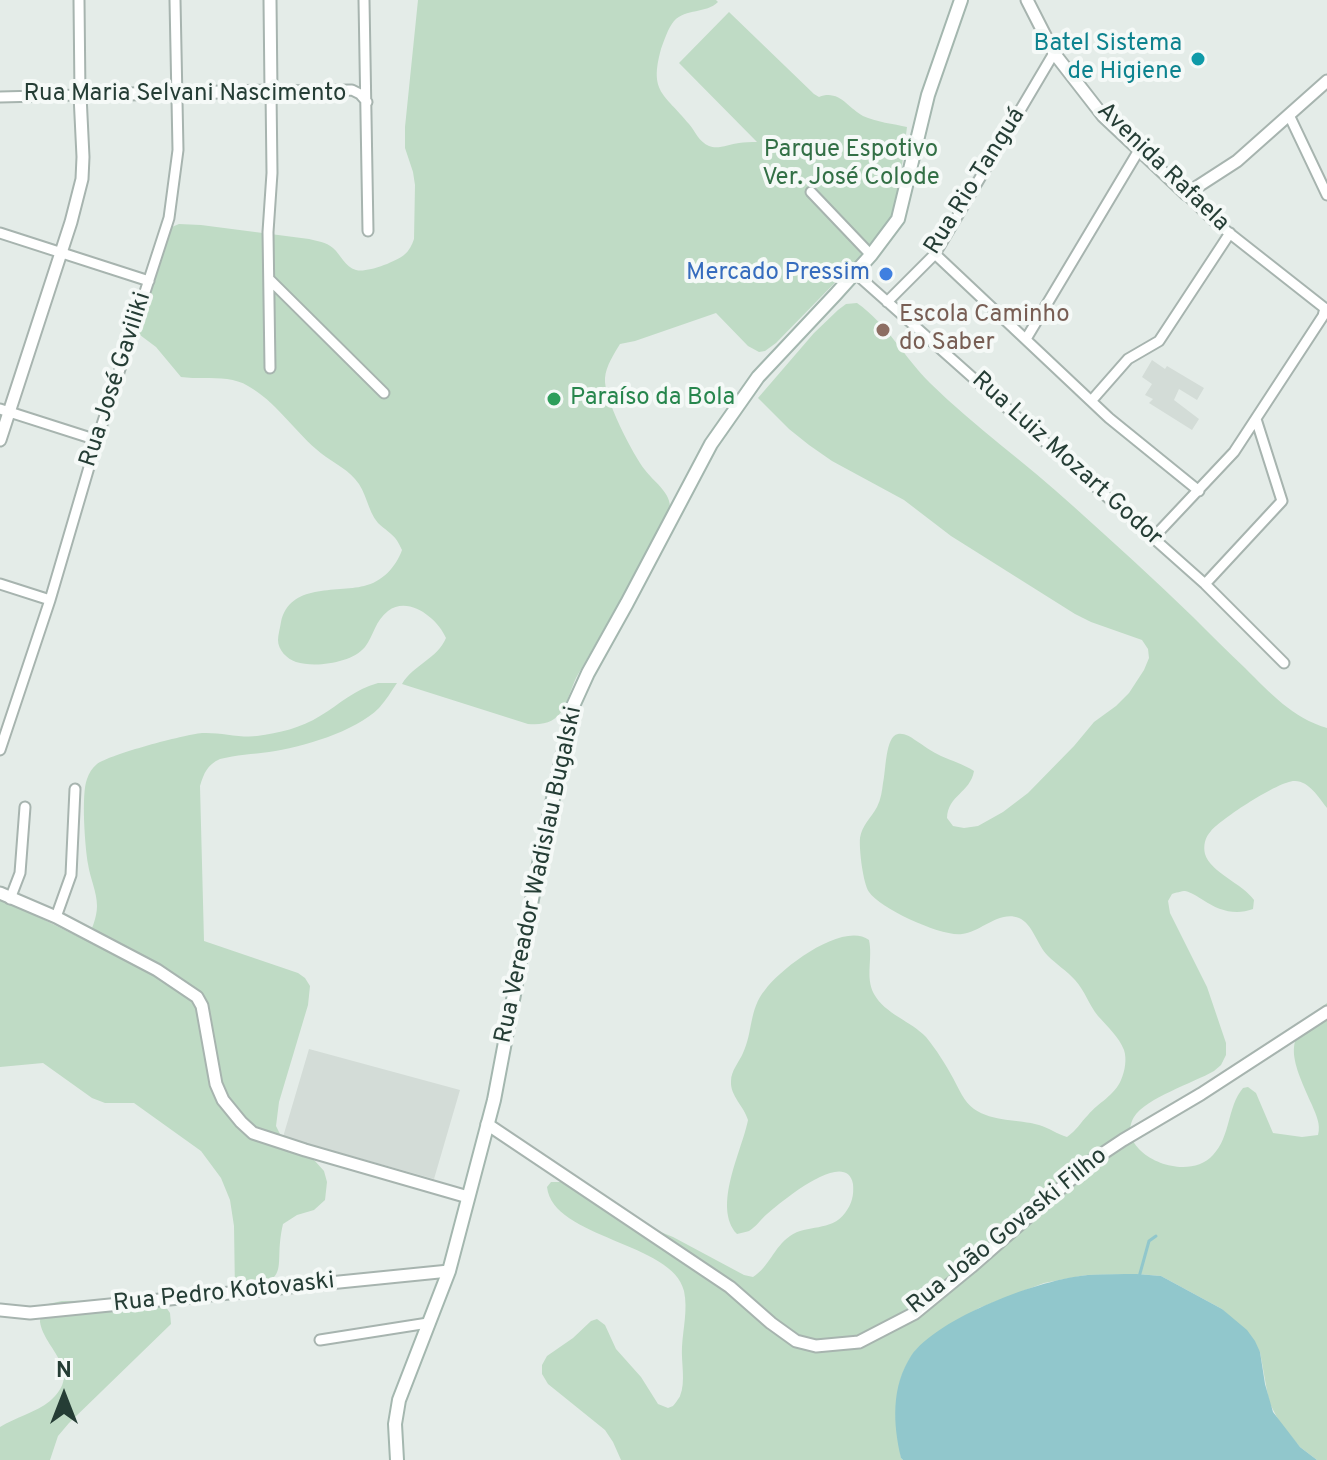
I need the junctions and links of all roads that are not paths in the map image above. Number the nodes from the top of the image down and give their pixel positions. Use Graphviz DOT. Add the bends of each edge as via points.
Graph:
graph roads {
  1 [pos="79,0"];
  2 [pos="175,0"];
  3 [pos="270,0"];
  4 [pos="364,0"];
  5 [pos="961,0"];
  6 [pos="1027,0"];
  7 [pos="1054,53"];
  8 [pos="1327,81"];
  9 [pos="271,91"];
  10 [pos="176,93"];
  11 [pos="80,95"];
  12 [pos="0,97"];
  13 [pos="367,102"];
  14 [pos="1289,115"];
  15 [pos="1139,150"];
  16 [pos="811,192"];
  17 [pos="1186,194"];
  18 [pos="1327,195"];
  19 [pos="368,231"];
  20 [pos="0,233"];
  21 [pos="1230,233"];
  22 [pos="60,252"];
  23 [pos="935,254"];
  24 [pos="871,255"];
  25 [pos="855,273"];
  26 [pos="269,279"];
  27 [pos="149,281"];
  28 [pos="887,302"];
  29 [pos="1326,309"];
  30 [pos="1026,339"];
  31 [pos="270,368"];
  32 [pos="384,393"];
  33 [pos="1092,400"];
  34 [pos="4,411"];
  35 [pos="1256,419"];
  36 [pos="0,440"];
  37 [pos="97,440"];
  38 [pos="1199,491"];
  39 [pos="1153,538"];
  40 [pos="0,584"];
  41 [pos="1205,584"];
  42 [pos="50,600"];
  43 [pos="1284,663"];
  44 [pos="0,750"];
  45 [pos="75,789"];
  46 [pos="25,807"];
  47 [pos="5,896"];
  48 [pos="56,917"];
  49 [pos="1327,1012"];
  50 [pos="487,1124"];
  51 [pos="468,1197"];
  52 [pos="449,1271"];
  53 [pos="0,1310"];
  54 [pos="428,1323"];
  55 [pos="320,1340"];
  56 [pos="397,1460"];
  1 -- 11 [label="street"];
  2 -- 10 [label="street, Rua José Gaviliki"];
  3 -- 9 [label="street"];
  4 -- 13 [label="street"];
  5 -- 24 [label="main road, Rua Vereador Wadislau Bugalski" via="928,95 898,219"];
  6 -- 7 [label="street, Avenida Rafaela"];
  7 -- 15 [label="street, Avenida Rafaela" via="1103,116"];
  7 -- 23 [label="street, Rua Rio Tanguá"];
  8 -- 14 [label="street"];
  9 -- 10 [label="street, Rua Maria Selvani Nascimento"];
  9 -- 13 [label="street, Rua Maria Selvani Nascimento" via="352,90"];
  9 -- 26 [label="street"];
  10 -- 11 [label="street, Rua Maria Selvani Nascimento"];
  10 -- 27 [label="street, Rua José Gaviliki" via="178,150 169,218"];
  11 -- 12 [label="street, Rua Maria Selvani Nascimento"];
  11 -- 22 [label="street" via="82,179"];
  13 -- 19 [label="street"];
  14 -- 17 [label="street" via="1237,161"];
  14 -- 18 [label="street"];
  15 -- 17 [label="street, Avenida Rafaela"];
  15 -- 30 [label="street"];
  16 -- 24 [label="street"];
  17 -- 21 [label="street, Avenida Rafaela"];
  20 -- 22 [label="street"];
  21 -- 29 [label="street, Avenida Rafaela"];
  21 -- 33 [label="street" via="1159,341 1128,359"];
  22 -- 27 [label="street"];
  22 -- 34 [label="street"];
  23 -- 28 [label="street, Rua Rio Tanguá"];
  23 -- 30 [label="street"];
  24 -- 25 [label="main road, Rua Vereador Wadislau Bugalski"];
  25 -- 28 [label="street, Rua Luiz Mozart Godor"];
  25 -- 50 [label="main road, Rua Vereador Wadislau Bugalski" via="758,377 711,444 573,706"];
  26 -- 31 [label="street"];
  26 -- 32 [label="street"];
  27 -- 37 [label="street, Rua José Gaviliki"];
  28 -- 39 [label="street, Rua Luiz Mozart Godor"];
  29 -- 35 [label="street"];
  30 -- 33 [label="street"];
  33 -- 38 [label="street"];
  34 -- 36 [label="street"];
  34 -- 37 [label="street"];
  35 -- 38 [label="street"];
  35 -- 41 [label="street" via="1282,501"];
  37 -- 42 [label="street, Rua José Gaviliki"];
  38 -- 39 [label="street"];
  39 -- 41 [label="street, Rua Luiz Mozart Godor"];
  40 -- 42 [label="street"];
  41 -- 43 [label="street, Rua Luiz Mozart Godor"];
  42 -- 44 [label="street, Rua José Gaviliki"];
  45 -- 48 [label="street" via="71,875"];
  46 -- 47 [label="street" via="20,873"];
  47 -- 48 [label="street"];
  48 -- 51 [label="street" via="197,997 216,1084 223,1100 253,1133"];
  49 -- 50 [label="street, Rua João Govaski Filho" via="1093,1160 915,1313 859,1342 816,1346 796,1341 730,1287"];
  50 -- 51 [label="main road, Rua Vereador Wadislau Bugalski"];
  51 -- 52 [label="main road, Rua Vereador Wadislau Bugalski"];
  52 -- 53 [label="street, Rua Pedro Kotovaski" via="30,1313"];
  52 -- 54 [label="main road, Rua Vereador Wadislau Bugalski"];
  54 -- 55 [label="street"];
  54 -- 56 [label="main road, Rua Vereador Wadislau Bugalski" via="399,1400"];
}
